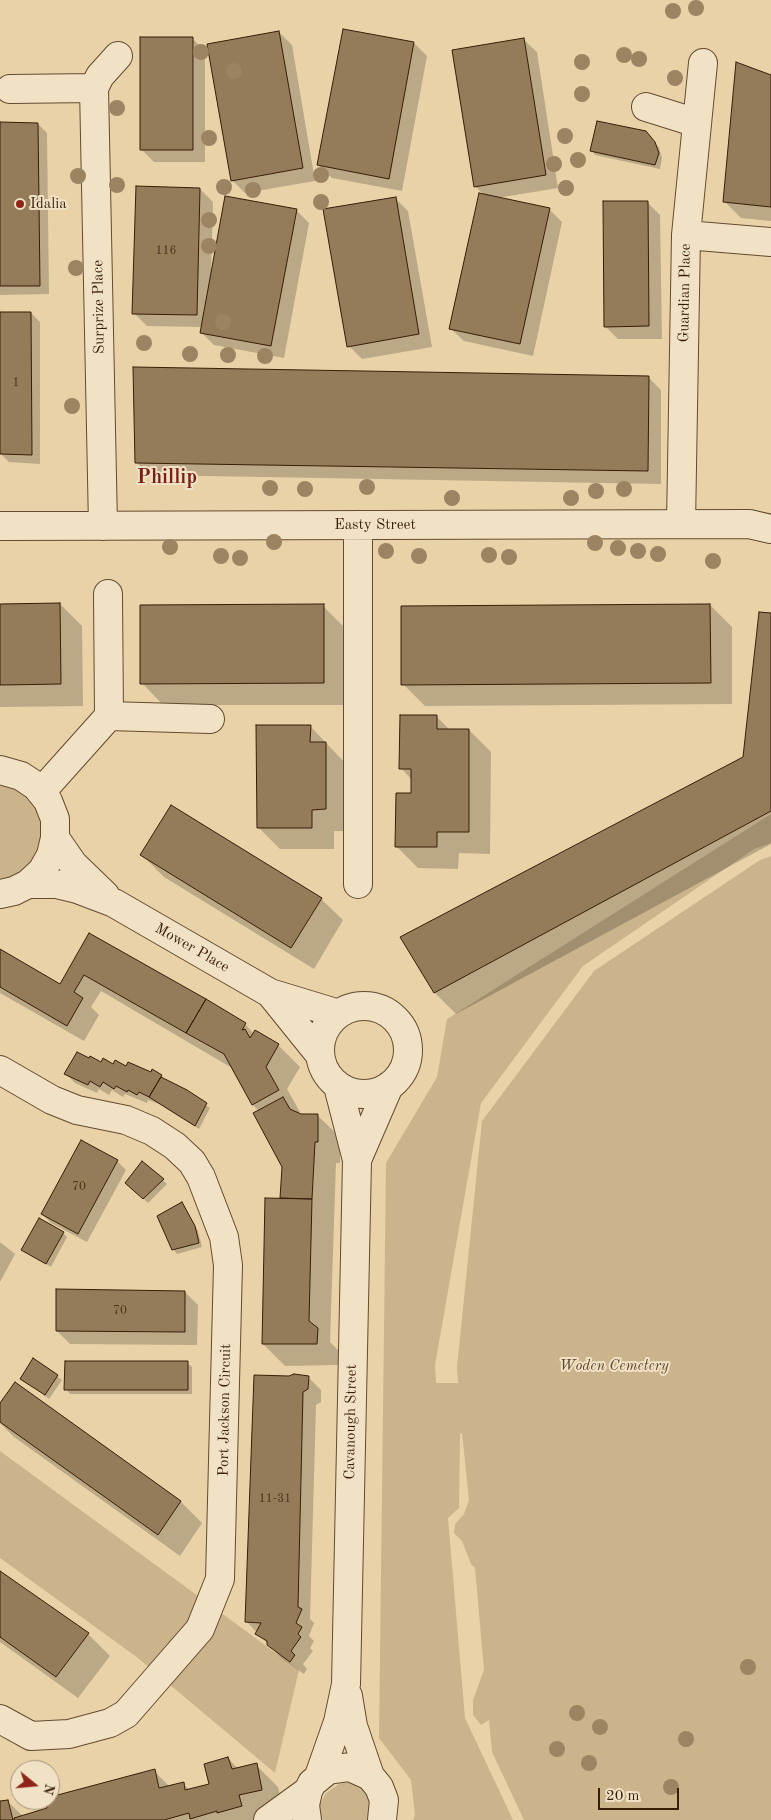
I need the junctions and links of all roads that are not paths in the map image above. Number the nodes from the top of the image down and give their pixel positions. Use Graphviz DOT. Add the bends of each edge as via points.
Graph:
graph roads {
  1 [pos="118,56"];
  2 [pos="703,63"];
  3 [pos="94,88"];
  4 [pos="10,89"];
  5 [pos="646,107"];
  6 [pos="697,123"];
  7 [pos="686,235"];
  8 [pos="771,242"];
  9 [pos="764,523"];
  10 [pos="680,524"];
  11 [pos="358,525"];
  12 [pos="0,526"];
  13 [pos="103,526"];
  14 [pos="108,594"];
  15 [pos="109,716"];
  16 [pos="210,719"];
  17 [pos="0,770"];
  18 [pos="41,792"];
  19 [pos="56,838"];
  20 [pos="28,884"];
  21 [pos="358,884"];
  22 [pos="0,894"];
  23 [pos="114,903"];
  24 [pos="270,993"];
  25 [pos="339,1014"];
  26 [pos="320,1055"];
  27 [pos="0,1070"];
  28 [pos="338,1086"];
  29 [pos="389,1086"];
  30 [pos="357,1160"];
  31 [pos="346,1684"];
  32 [pos="0,1719"];
  33 [pos="370,1776"];
  34 [pos="313,1784"];
  35 [pos="268,1820"];
  36 [pos="307,1820"];
  37 [pos="382,1820"];
  1 -- 3 [label="street"];
  2 -- 6 [label="street, Guardian Place"];
  3 -- 4 [label="street"];
  3 -- 13 [label="street, Surprize Place"];
  5 -- 6 [label="street"];
  6 -- 7 [label="street, Guardian Place"];
  7 -- 8 [label="street"];
  7 -- 10 [label="street, Guardian Place"];
  9 -- 10 [label="street, Easty Street"];
  10 -- 11 [label="street, Easty Street"];
  11 -- 13 [label="street, Easty Street"];
  11 -- 21 [label="street"];
  12 -- 13 [label="street, Easty Street"];
  14 -- 15 [label="street"];
  15 -- 16 [label="street"];
  15 -- 18 [label="street"];
  17 -- 18 [label="street" via="21,776"];
  18 -- 19 [label="street" via="55,819"];
  19 -- 20 [label="street" via="42,871"];
  19 -- 23 [label="street, Mower Place" via="89,882"];
  20 -- 22 [label="street"];
  20 -- 23 [label="street, Mower Place" via="56,884"];
  23 -- 24 [label="street, Mower Place"];
  24 -- 25 [label="street, Mower Place"];
  24 -- 26 [label="street, Mower Place"];
  25 -- 26 [label="street" via="324,1032"];
  25 -- 29 [label="street" via="351,1007 365,1005 391,1014 400,1024 407,1044 406,1065"];
  26 -- 28 [label="street" via="323,1067"];
  27 -- 32 [label="street, Port Jackson Circuit" via="52,1100 77,1110 126,1120 175,1146 192,1162 201,1177 224,1237 228,1265 220,1579 200,1629 126,1714 110,1723 69,1734 31,1736"];
  28 -- 29 [label="street" via="364,1094"];
  28 -- 30 [label="street, Cavanough Street"];
  29 -- 30 [label="street, Cavanough Street"];
  30 -- 31 [label="street, Cavanough Street"];
  31 -- 33 [label="street, Cavanough Street" via="353,1726"];
  31 -- 34 [label="street, Cavanough Street" via="338,1722"];
  33 -- 34 [label="street" via="350,1767 328,1770"];
  33 -- 37 [label="street, Cavanough Street" via="379,1786 384,1800"];
  34 -- 35 [label="street"];
  34 -- 36 [label="street, Cavanough Street" via="305,1805"];
}
